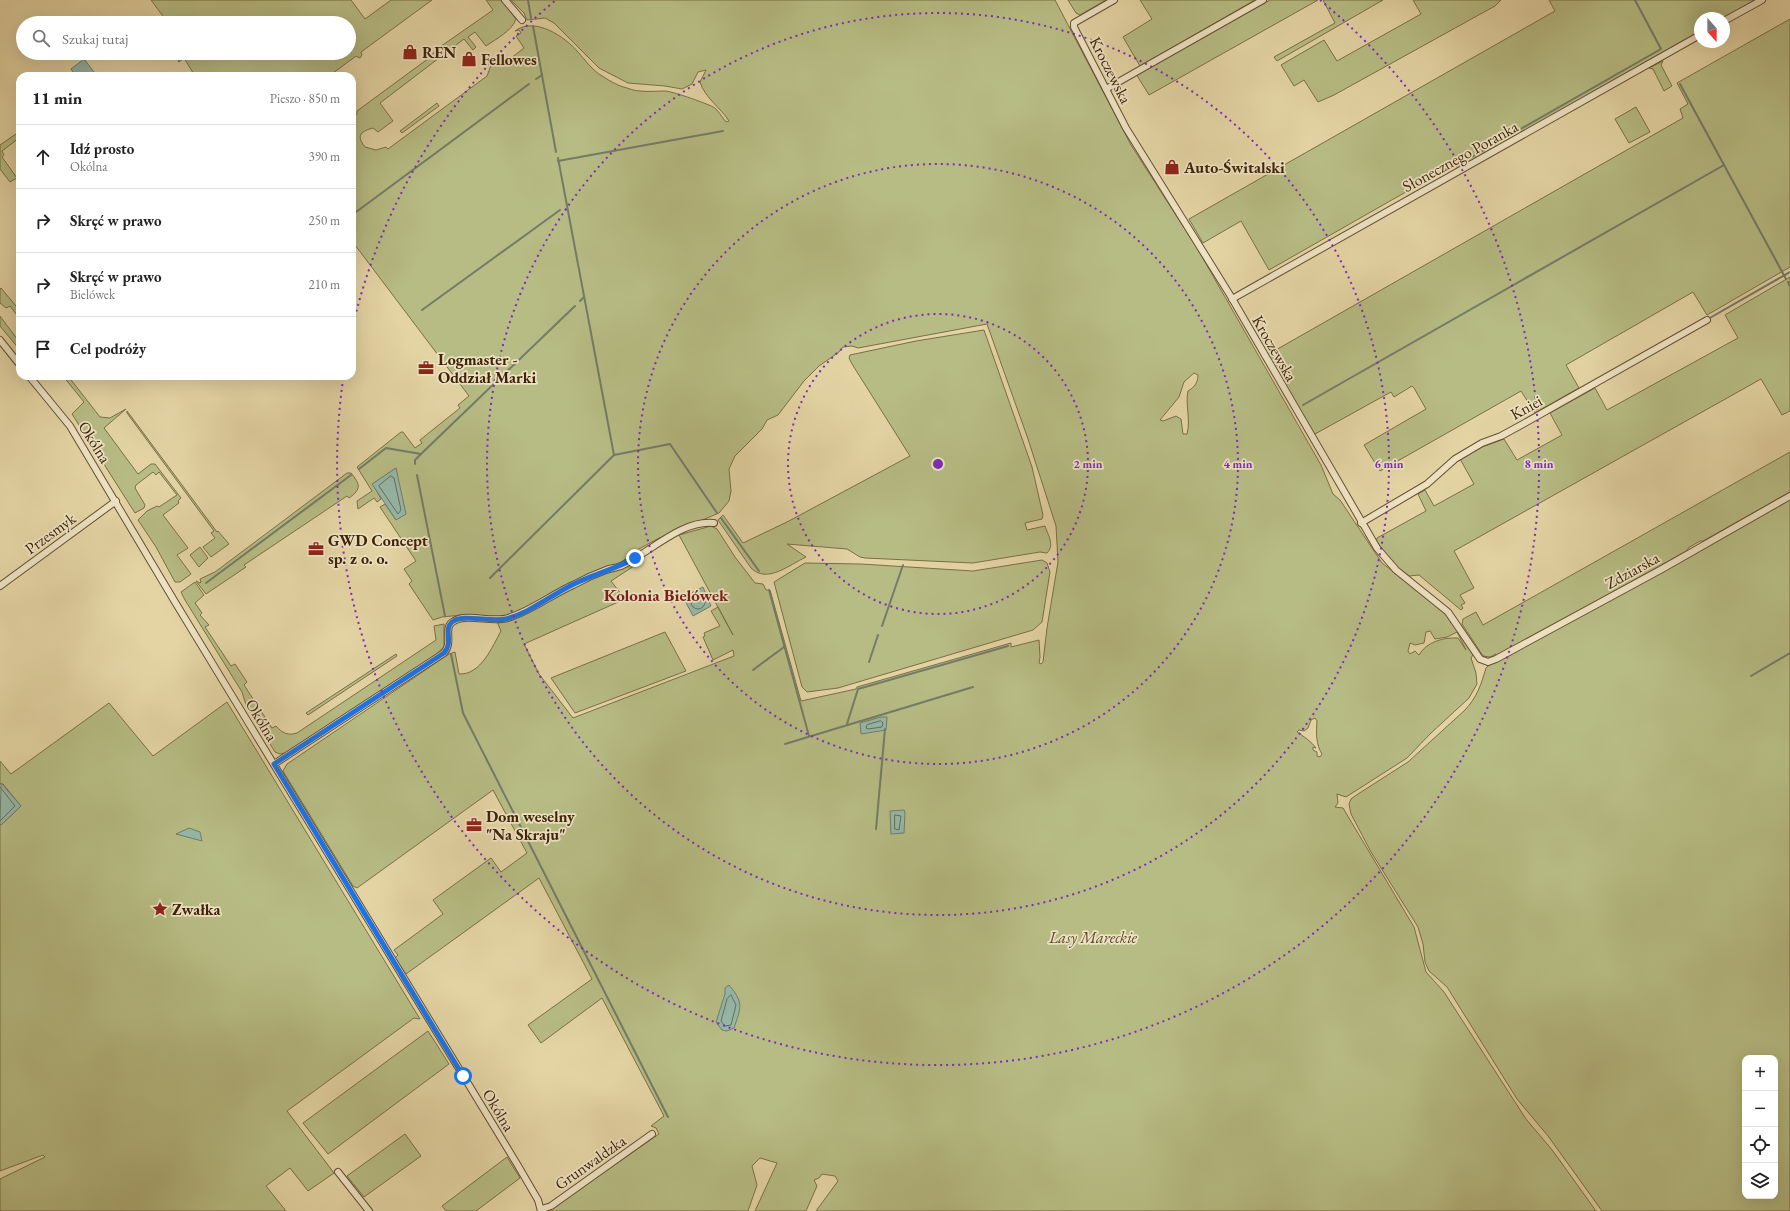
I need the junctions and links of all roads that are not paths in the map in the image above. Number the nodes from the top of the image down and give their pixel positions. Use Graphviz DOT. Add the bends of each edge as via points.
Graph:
graph roads {
  1 [pos="505,0"];
  2 [pos="1114,0"];
  3 [pos="1263,0"];
  4 [pos="1762,0"];
  5 [pos="1730,19"];
  6 [pos="522,20"];
  7 [pos="1694,38"];
  8 [pos="1106,89"];
  9 [pos="1232,299"];
  10 [pos="1707,320"];
  11 [pos="0,340"];
  12 [pos="16,360"];
  13 [pos="32,380"];
  14 [pos="1790,496"];
  15 [pos="116,501"];
  16 [pos="714,523"];
  17 [pos="1361,523"];
  18 [pos="0,586"];
  19 [pos="1484,662"];
  20 [pos="274,764"];
  21 [pos="652,1134"];
  22 [pos="338,1172"];
  23 [pos="541,1209"];
  24 [pos="369,1211"];
  1 -- 6 [label="street"];
  2 -- 8 [label="street, Kroczewska" via="1074,23"];
  3 -- 8 [label="street"];
  4 -- 5 [label="street"];
  7 -- 9 [label="street, Słonecznego Poranka"];
  8 -- 9 [label="street, Kroczewska" via="1126,128"];
  9 -- 17 [label="street, Kroczewska"];
  10 -- 17 [label="street, Kniei" via="1523,424 1476,446 1455,459 1427,484"];
  11 -- 12 [label="street"];
  13 -- 15 [label="street, Okólna" via="70,426"];
  14 -- 19 [label="street, Zdziarska" via="1496,659"];
  15 -- 18 [label="street, Przesmyk"];
  15 -- 20 [label="street, Okólna"];
  16 -- 20 [label="street" via="703,523 684,530 621,566 588,577 511,618 460,618 453,621 448,628 450,643 444,653"];
  17 -- 19 [label="street, Kroczewska" via="1387,561 1448,612 1477,656"];
  20 -- 23 [label="street, Okólna"];
  21 -- 23 [label="street, Grunwaldzka" via="551,1206"];
  22 -- 24 [label="street"];
}
